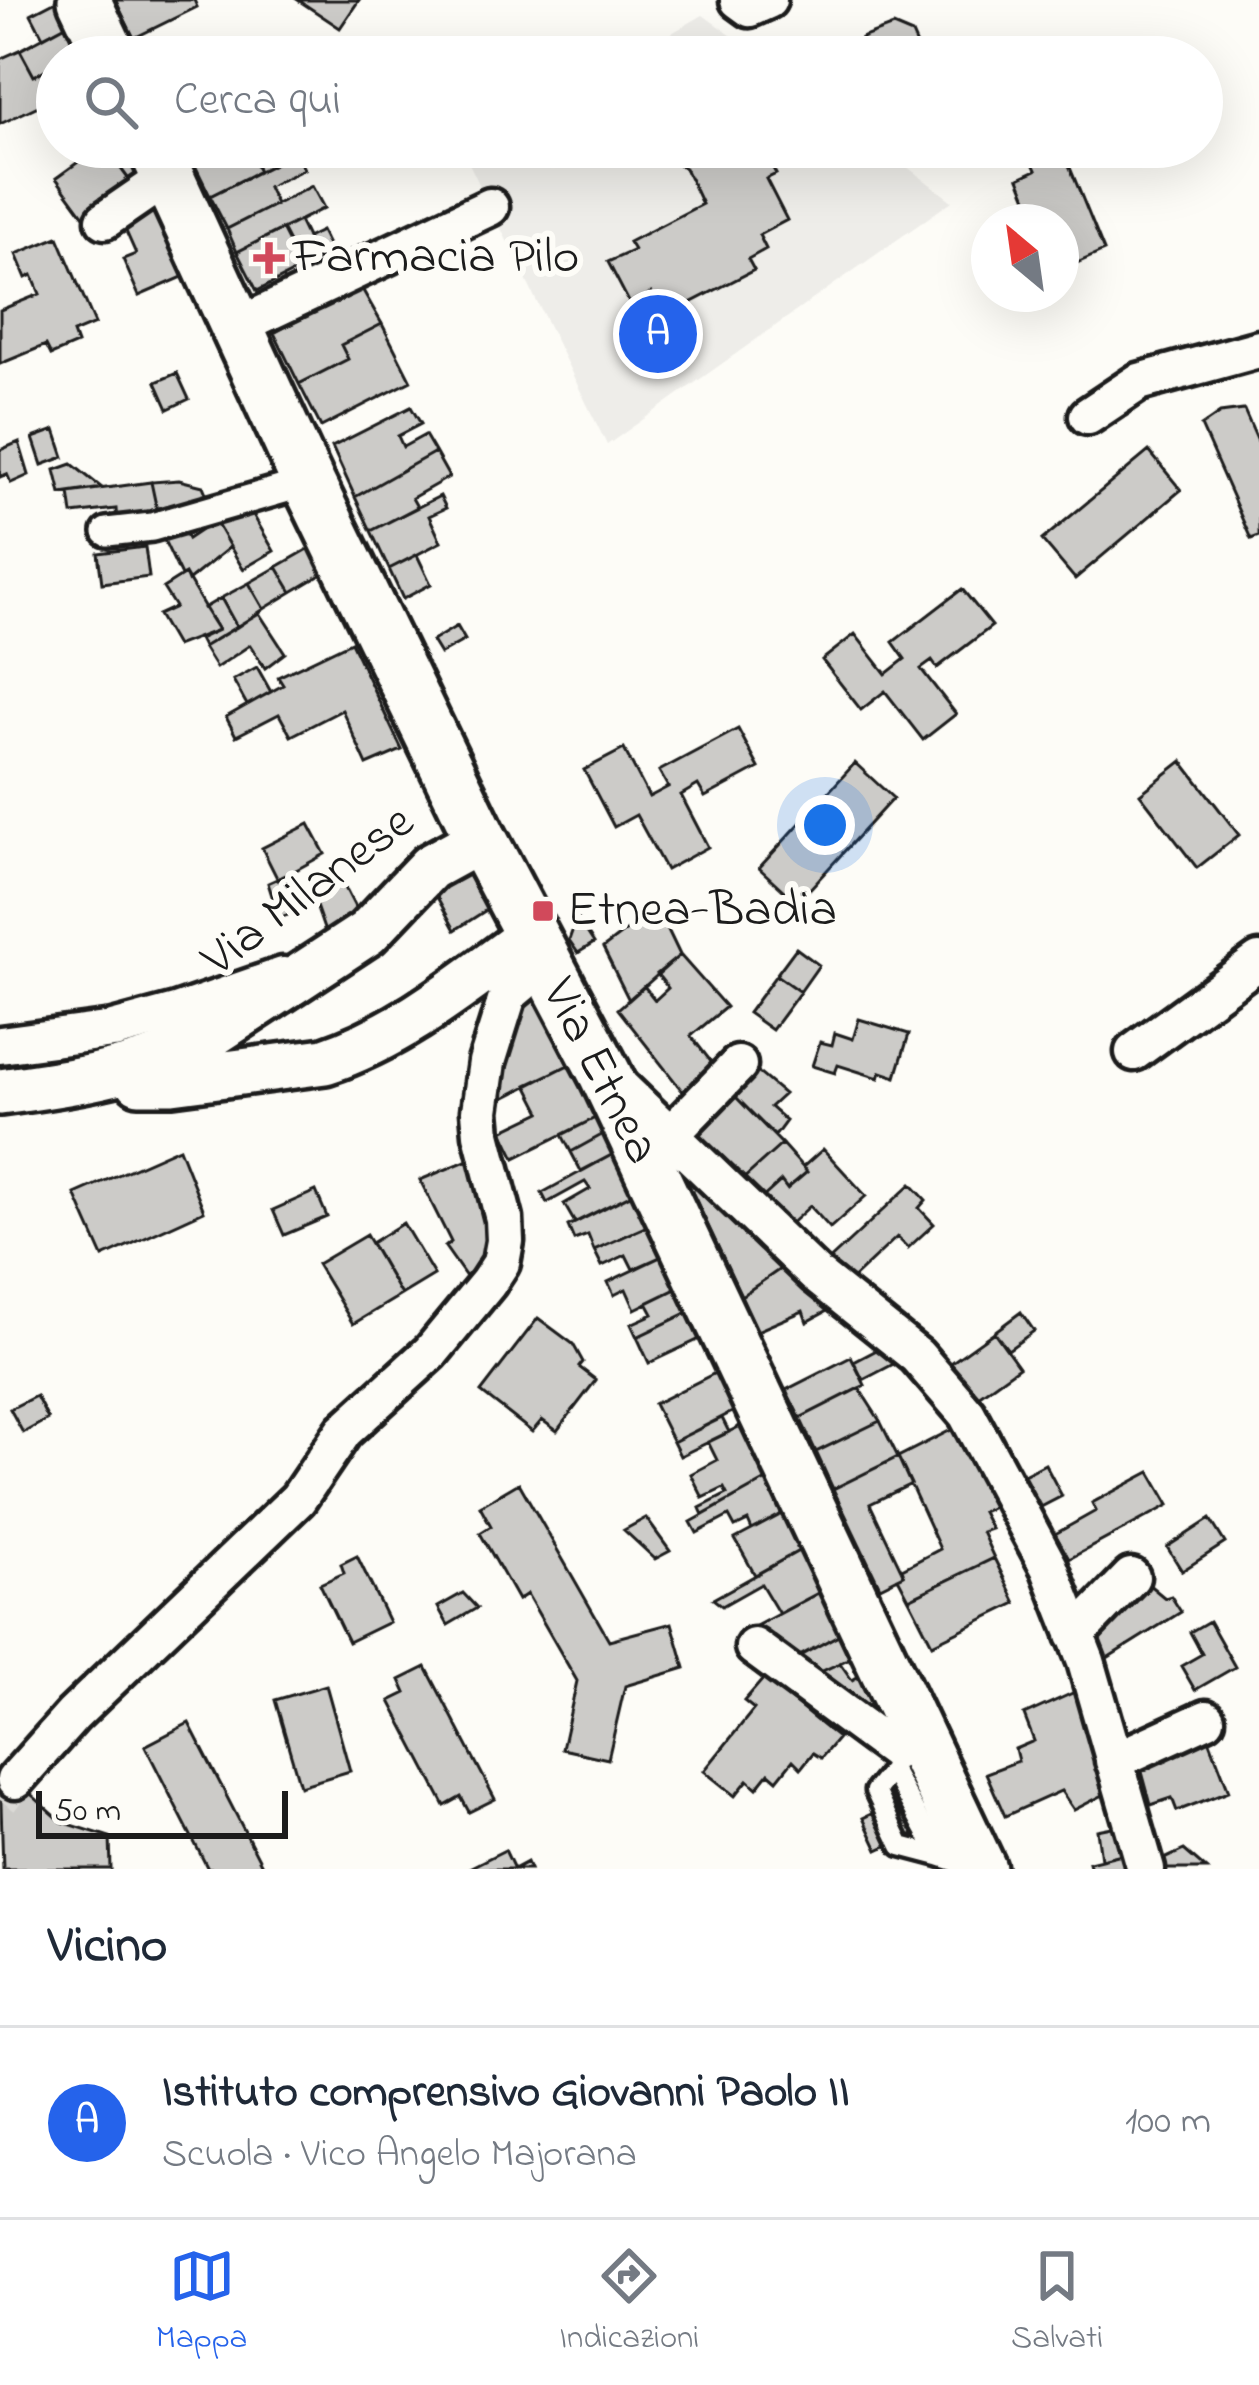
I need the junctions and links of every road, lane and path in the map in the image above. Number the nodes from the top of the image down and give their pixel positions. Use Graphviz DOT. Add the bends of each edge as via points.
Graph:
graph roads {
  1 [pos="84,0"];
  2 [pos="101,36"];
  3 [pos="156,168"];
  4 [pos="165,168"];
  5 [pos="490,207"];
  6 [pos="105,220"];
  7 [pos="238,326"];
  8 [pos="1259,350"];
  9 [pos="1088,416"];
  10 [pos="308,482"];
  11 [pos="107,532"];
  12 [pos="481,839"];
  13 [pos="327,961"];
  14 [pos="1259,962"];
  15 [pos="516,972"];
  16 [pos="0,1045"];
  17 [pos="1134,1052"];
  18 [pos="738,1065"];
  19 [pos="604,1074"];
  20 [pos="94,1079"];
  21 [pos="0,1092"];
  22 [pos="671,1133"];
  23 [pos="1131,1577"];
  24 [pos="1075,1635"];
  25 [pos="754,1647"];
  26 [pos="1206,1718"];
  27 [pos="902,1753"];
  28 [pos="1114,1761"];
  29 [pos="14,1780"];
  30 [pos="966,1865"];
  31 [pos="1146,1869"];
  1 -- 2 [label="main road"];
  3 -- 6 [label="street"];
  4 -- 7 [label="main road, Via Etnea"];
  5 -- 7 [label="street"];
  7 -- 10 [label="main road, Via Etnea"];
  8 -- 9 [label="street" via="1138,382"];
  10 -- 11 [label="street"];
  10 -- 12 [label="main road, Via Etnea"];
  12 -- 13 [label="street, Via Milanese" via="430,867 386,917"];
  12 -- 15 [label="main road, Via Etnea"];
  13 -- 16 [label="street" via="113,1030"];
  13 -- 20 [label="street, Via Milanese" via="197,1044"];
  14 -- 17 [label="street"];
  15 -- 19 [label="main road, Via Etnea"];
  15 -- 20 [label="street" via="325,1061 172,1081"];
  15 -- 29 [label="street" via="480,1111 504,1219 501,1263 431,1352 344,1431 298,1499"];
  18 -- 22 [label="street"];
  19 -- 22 [label="street"];
  19 -- 27 [label="main road, Via Etnea"];
  20 -- 21 [label="street, Via Milanese"];
  22 -- 24 [label="street" via="816,1275 917,1356 967,1414"];
  23 -- 24 [label="street"];
  24 -- 28 [label="street"];
  25 -- 27 [label="street"];
  26 -- 28 [label="street"];
  27 -- 30 [label="main road, Via Etnea"];
  28 -- 31 [label="street"];
}
